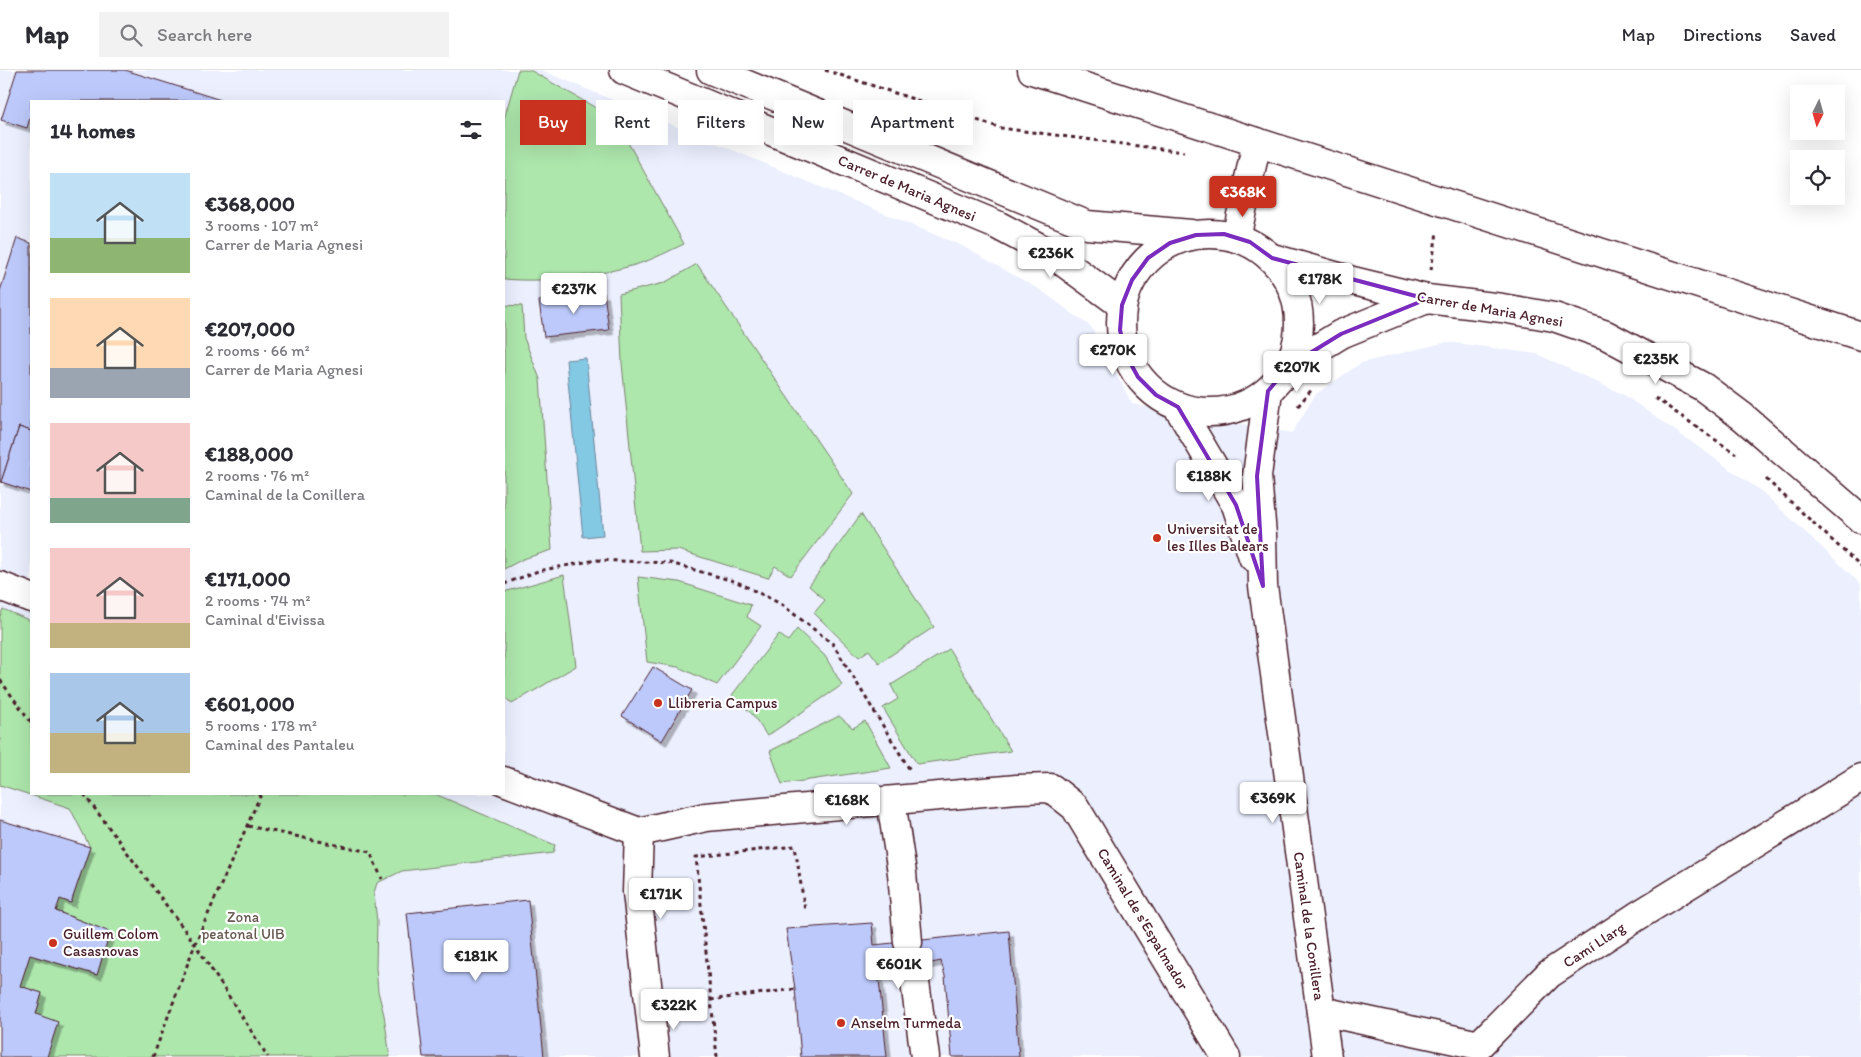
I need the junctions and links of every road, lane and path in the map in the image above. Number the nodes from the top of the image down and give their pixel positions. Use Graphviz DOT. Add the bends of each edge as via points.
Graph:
graph roads {
  1 [pos="624,70"];
  2 [pos="711,70"];
  3 [pos="1032,70"];
  4 [pos="1257,142"];
  5 [pos="1196,235"];
  6 [pos="1236,238"];
  7 [pos="1272,258"];
  8 [pos="1427,299"];
  9 [pos="1122,305"];
  10 [pos="1861,336"];
  11 [pos="1289,366"];
  12 [pos="1319,382"];
  13 [pos="1268,391"];
  14 [pos="1178,407"];
  15 [pos="1297,408"];
  16 [pos="1861,519"];
  17 [pos="505,584"];
  18 [pos="0,586"];
  19 [pos="1263,586"];
  20 [pos="30,598"];
  21 [pos="0,680"];
  22 [pos="30,721"];
  23 [pos="1861,778"];
  24 [pos="505,781"];
  25 [pos="85,795"];
  26 [pos="261,795"];
  27 [pos="924,797"];
  28 [pos="891,800"];
  29 [pos="248,826"];
  30 [pos="639,832"];
  31 [pos="382,879"];
  32 [pos="805,911"];
  33 [pos="195,944"];
  34 [pos="795,989"];
  35 [pos="712,999"];
  36 [pos="651,1008"];
  37 [pos="1321,1011"];
  38 [pos="153,1057"];
  39 [pos="268,1057"];
  40 [pos="655,1057"];
  41 [pos="717,1057"];
  42 [pos="926,1057"];
  43 [pos="1226,1057"];
  44 [pos="1327,1057"];
  1 -- 9 [label="street, Carrer de Maria Agnesi" via="997,225 1055,256"];
  2 -- 5 [label="street" via="1087,225"];
  3 -- 4 [label="street"];
  4 -- 6 [label="street"];
  4 -- 10 [label="street"];
  5 -- 6 [label="street" via="1224,234"];
  5 -- 9 [label="street" via="1170,243 1148,258 1132,280"];
  6 -- 7 [label="street" via="1250,242"];
  7 -- 8 [label="street, Carrer de Maria Agnesi"];
  7 -- 11 [label="street" via="1290,281 1299,309 1299,338"];
  8 -- 11 [label="street" via="1341,334"];
  8 -- 16 [label="street, Carrer de Maria Agnesi" via="1554,317 1606,335 1702,386"];
  9 -- 14 [label="street" via="1120,330 1126,355 1138,377 1156,395"];
  11 -- 13 [label="street"];
  12 -- 15 [label="path"];
  13 -- 14 [label="street" via="1248,404 1225,412 1201,412"];
  13 -- 19 [label="street" via="1257,476"];
  14 -- 19 [label="street" via="1236,505"];
  17 -- 27 [label="path" via="538,570 596,560 670,563 738,582 781,604 833,644"];
  18 -- 20 [label="street"];
  19 -- 37 [label="street, Caminal de la Conillera"];
  21 -- 22 [label="path"];
  23 -- 37 [label="street, Camí Llarg" via="1549,974 1479,1045"];
  24 -- 30 [label="street"];
  25 -- 33 [label="path"];
  26 -- 29 [label="path"];
  27 -- 28 [label="street"];
  27 -- 43 [label="street, Caminal de s'Espalmador" via="1051,788 1075,807"];
  28 -- 30 [label="street" via="706,817"];
  28 -- 42 [label="street"];
  29 -- 31 [label="path" via="370,852"];
  29 -- 33 [label="path"];
  30 -- 36 [label="street" via="637,892"];
  32 -- 35 [label="path" via="795,846 696,857"];
  33 -- 38 [label="path"];
  33 -- 39 [label="path"];
  34 -- 35 [label="path"];
  35 -- 36 [label="path"];
  35 -- 41 [label="path"];
  36 -- 40 [label="street"];
  37 -- 44 [label="street, Caminal de la Conillera"];
}
